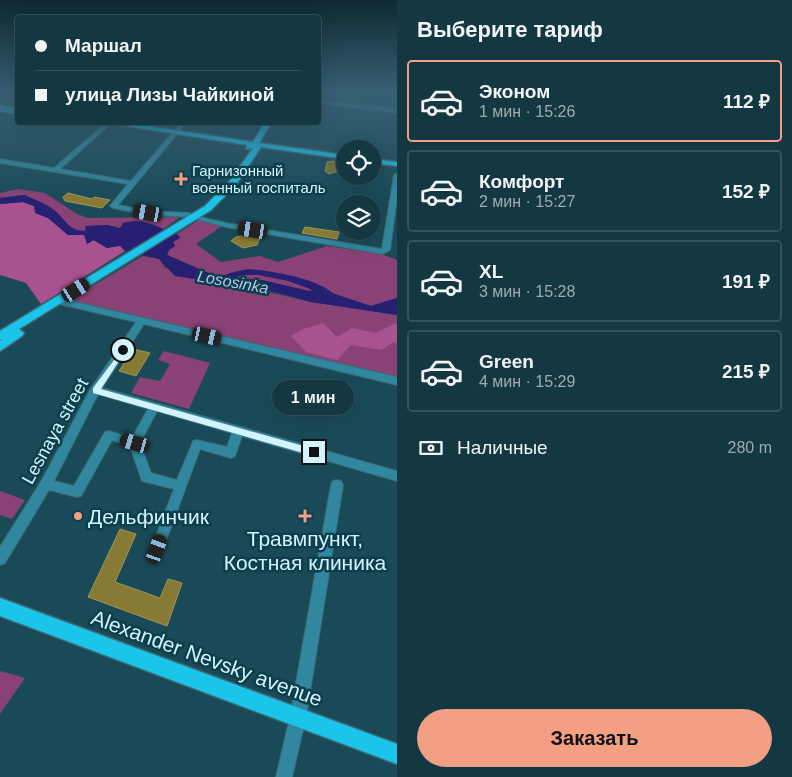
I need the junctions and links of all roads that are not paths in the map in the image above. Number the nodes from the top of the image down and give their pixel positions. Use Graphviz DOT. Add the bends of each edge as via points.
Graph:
graph roads {
  1 [pos="100,128"];
  2 [pos="146,128"];
  3 [pos="179,128"];
  4 [pos="265,128"];
  5 [pos="175,133"];
  6 [pos="260,136"];
  7 [pos="230,141"];
  8 [pos="255,144"];
  9 [pos="336,156"];
  10 [pos="0,161"];
  11 [pos="381,162"];
  12 [pos="397,164"];
  13 [pos="55,170"];
  14 [pos="397,175"];
  15 [pos="133,183"];
  16 [pos="186,220"];
  17 [pos="58,301"];
  18 [pos="142,320"];
  19 [pos="5,336"];
  20 [pos="0,347"];
  21 [pos="397,381"];
  22 [pos="96,390"];
  23 [pos="154,407"];
  24 [pos="238,431"];
  25 [pos="135,443"];
  26 [pos="397,476"];
  27 [pos="46,484"];
  28 [pos="337,485"];
  29 [pos="181,486"];
  30 [pos="157,549"];
  31 [pos="0,559"];
  32 [pos="0,607"];
  33 [pos="298,717"];
  34 [pos="397,754"];
  35 [pos="284,777"];
  1 -- 13 [label="street"];
  2 -- 5 [label="main road"];
  3 -- 5 [label="street"];
  4 -- 6 [label="main road"];
  5 -- 7 [label="main road"];
  5 -- 15 [label="street"];
  6 -- 7 [label="main road"];
  6 -- 8 [label="main road"];
  7 -- 8 [label="main road"];
  8 -- 9 [label="main road"];
  8 -- 16 [label="main road" via="257,147 232,184 218,199"];
  10 -- 13 [label="street"];
  11 -- 12 [label="main road"];
  13 -- 15 [label="street"];
  14 -- 16 [label="street" via="386,250"];
  15 -- 16 [label="street" via="113,206"];
  16 -- 17 [label="main road"];
  17 -- 18 [label="street"];
  17 -- 19 [label="main road"];
  18 -- 21 [label="street"];
  18 -- 22 [label="street, Lesnaya street"];
  19 -- 20 [label="main road"];
  22 -- 23 [label="street"];
  22 -- 27 [label="street, Lesnaya street"];
  23 -- 24 [label="street"];
  23 -- 25 [label="street"];
  24 -- 26 [label="street"];
  24 -- 29 [label="street" via="231,453 197,444"];
  25 -- 27 [label="street" via="109,436 77,492"];
  25 -- 29 [label="street" via="146,477"];
  27 -- 31 [label="street, Lesnaya street"];
  28 -- 33 [label="street"];
  29 -- 30 [label="street"];
  32 -- 33 [label="main road, Alexander Nevsky avenue"];
  33 -- 34 [label="main road, Alexander Nevsky avenue"];
  33 -- 35 [label="street"];
}
